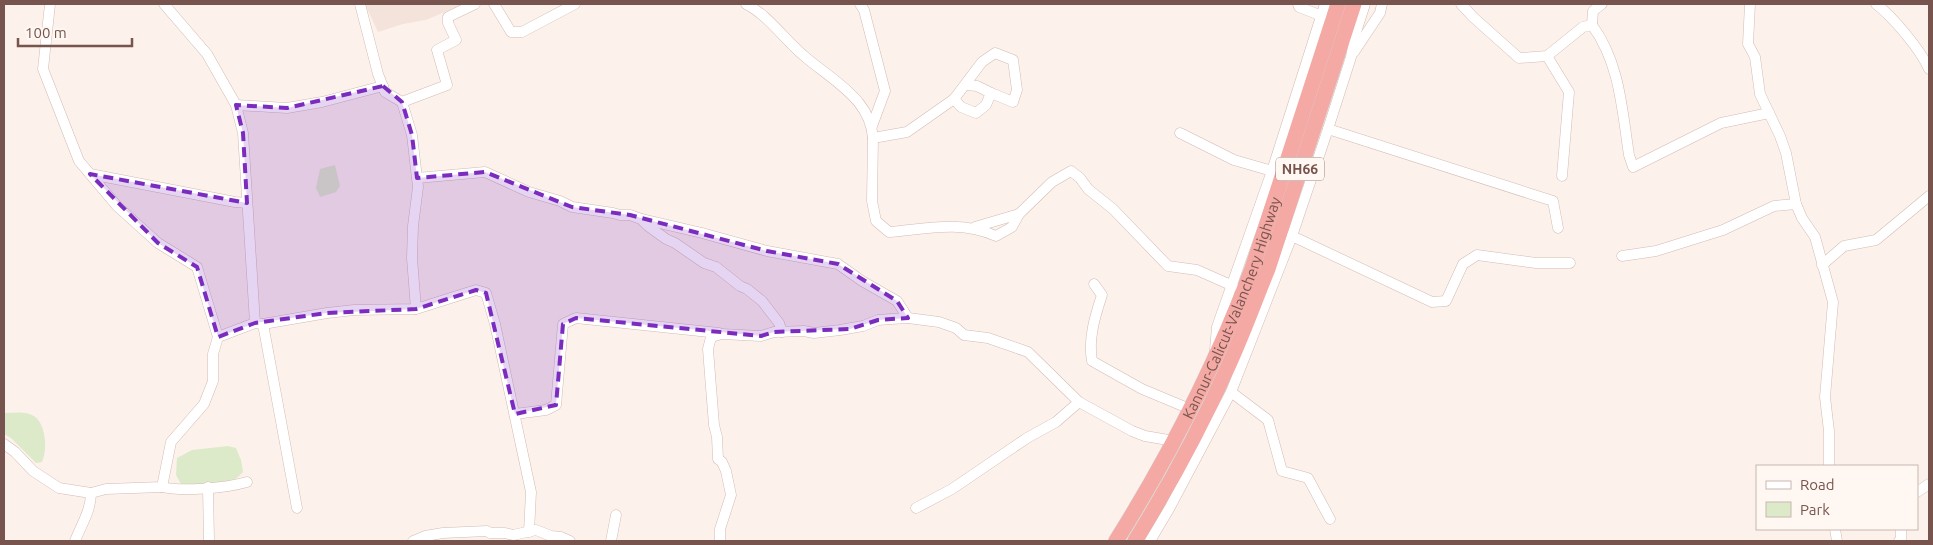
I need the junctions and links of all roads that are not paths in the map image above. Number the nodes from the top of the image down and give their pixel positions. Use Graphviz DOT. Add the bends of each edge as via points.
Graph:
graph roads {
  1 [pos="50,4"];
  2 [pos="164,4"];
  3 [pos="360,4"];
  4 [pos="475,4"];
  5 [pos="494,4"];
  6 [pos="575,4"];
  7 [pos="746,4"];
  8 [pos="860,4"];
  9 [pos="1298,4"];
  10 [pos="1326,4"];
  11 [pos="1338,4"];
  12 [pos="1354,4"];
  13 [pos="1365,4"];
  14 [pos="1382,4"];
  15 [pos="1461,4"];
  16 [pos="1602,4"];
  17 [pos="1750,4"];
  18 [pos="1876,4"];
  19 [pos="1333,24"];
  20 [pos="1592,25"];
  21 [pos="1547,56"];
  22 [pos="1351,58"];
  23 [pos="1929,70"];
  24 [pos="966,84"];
  25 [pos="383,86"];
  26 [pos="991,93"];
  27 [pos="954,100"];
  28 [pos="402,102"];
  29 [pos="236,105"];
  30 [pos="1769,113"];
  31 [pos="872,126"];
  32 [pos="1328,130"];
  33 [pos="1180,133"];
  34 [pos="873,138"];
  35 [pos="1272,171"];
  36 [pos="90,174"];
  37 [pos="1562,176"];
  38 [pos="417,178"];
  39 [pos="1929,196"];
  40 [pos="247,202"];
  41 [pos="1796,204"];
  42 [pos="641,219"];
  43 [pos="1558,228"];
  44 [pos="1292,236"];
  45 [pos="1816,237"];
  46 [pos="1807,245"];
  47 [pos="1622,256"];
  48 [pos="1570,263"];
  49 [pos="1822,265"];
  50 [pos="1094,284"];
  51 [pos="1233,286"];
  52 [pos="416,309"];
  53 [pos="908,318"];
  54 [pos="259,324"];
  55 [pos="782,332"];
  56 [pos="722,334"];
  57 [pos="218,337"];
  58 [pos="1214,364"];
  59 [pos="1231,392"];
  60 [pos="1079,402"];
  61 [pos="1190,409"];
  62 [pos="515,414"];
  63 [pos="1174,441"];
  64 [pos="4,444"];
  65 [pos="1829,465"];
  66 [pos="247,482"];
  67 [pos="1929,484"];
  68 [pos="162,487"];
  69 [pos="208,487"];
  70 [pos="1918,491"];
  71 [pos="92,493"];
  72 [pos="297,508"];
  73 [pos="916,508"];
  74 [pos="616,515"];
  75 [pos="1330,519"];
  76 [pos="529,532"];
  77 [pos="75,541"];
  78 [pos="209,541"];
  79 [pos="413,541"];
  80 [pos="570,541"];
  81 [pos="611,541"];
  82 [pos="720,541"];
  83 [pos="1116,541"];
  84 [pos="1135,541"];
  85 [pos="1150,541"];
  1 -- 36 [label="street" via="43,69 79,161"];
  2 -- 29 [label="street" via="207,54"];
  3 -- 25 [label="street"];
  4 -- 28 [label="street" via="448,17 456,40 437,50 447,85"];
  5 -- 6 [label="street" via="511,32 522,32"];
  7 -- 31 [label="street" via="757,10 803,56 860,103"];
  8 -- 31 [label="street" via="885,91"];
  9 -- 19 [label="street"];
  10 -- 19 [label="street"];
  11 -- 19 [label="highway, Kannur-Calicut-Valanchery Highway / NH66"];
  12 -- 19 [label="highway, NH66"];
  13 -- 22 [label="street"];
  14 -- 22 [label="street" via="1380,13"];
  15 -- 21 [label="street" via="1519,58"];
  16 -- 20 [label="street" via="1593,11"];
  17 -- 30 [label="street" via="1748,44 1755,57 1760,94"];
  18 -- 23 [label="street" via="1925,60"];
  19 -- 35 [label="street"];
  19 -- 58 [label="highway, Kannur-Calicut-Valanchery Highway / NH66" via="1252,269"];
  19 -- 84 [label="highway, Kannur-Calicut-Valanchery Highway / NH66" via="1268,269 1227,370 1158,504"];
  20 -- 21 [label="street" via="1583,27"];
  20 -- 30 [label="street" via="1603,40 1618,80 1633,167 1721,123"];
  21 -- 37 [label="street" via="1568,92"];
  22 -- 32 [label="street"];
  24 -- 26 [label="street"];
  24 -- 26 [label="street" via="982,62 996,53 1013,60 1017,90 1013,102"];
  24 -- 27 [label="street"];
  25 -- 28 [label="street" via="386,92"];
  25 -- 29 [label="street" via="286,108"];
  26 -- 27 [label="street" via="986,105 976,113"];
  27 -- 34 [label="street" via="907,132"];
  28 -- 38 [label="street" via="412,134"];
  29 -- 40 [label="street" via="243,133"];
  30 -- 41 [label="street" via="1786,153"];
  31 -- 34 [label="street"];
  32 -- 43 [label="street" via="1553,201"];
  32 -- 44 [label="street"];
  33 -- 35 [label="street" via="1234,160"];
  34 -- 51 [label="street" via="872,201 876,221 889,232 936,226 972,228 1019,214 1052,182 1071,172 1113,209 1168,266 1197,270"];
  35 -- 51 [label="street"];
  36 -- 40 [label="street"];
  36 -- 57 [label="street" via="117,206 158,243 197,267"];
  38 -- 42 [label="street" via="484,172 572,207"];
  38 -- 52 [label="street" via="412,258"];
  39 -- 49 [label="street" via="1876,240 1844,246"];
  40 -- 54 [label="street"];
  41 -- 45 [label="street"];
  41 -- 47 [label="street" via="1774,206 1723,230 1656,251"];
  42 -- 53 [label="street" via="767,251 838,264 897,301"];
  42 -- 55 [label="street" via="666,239 716,267 762,301"];
  44 -- 48 [label="street" via="1432,302 1446,301 1463,264 1477,254 1536,263"];
  44 -- 59 [label="street"];
  45 -- 46 [label="street"];
  45 -- 49 [label="street"];
  49 -- 65 [label="street" via="1833,302 1825,397"];
  50 -- 61 [label="street" via="1102,295 1090,348 1092,361 1142,389"];
  51 -- 58 [label="street" via="1217,327"];
  52 -- 54 [label="street" via="345,311"];
  52 -- 62 [label="street" via="476,290 486,293"];
  53 -- 55 [label="street" via="878,320 850,329 814,333"];
  53 -- 60 [label="street" via="939,322 956,328 964,335 988,338 1028,352"];
  54 -- 57 [label="street"];
  54 -- 72 [label="street"];
  55 -- 56 [label="street" via="761,336"];
  56 -- 62 [label="street" via="576,318 563,324 556,406"];
  56 -- 82 [label="street" via="711,337 708,349 718,459 726,471 731,495 720,529"];
  57 -- 68 [label="street" via="213,354 213,381 204,404 171,442"];
  58 -- 61 [label="highway, Kannur-Calicut-Valanchery Highway / NH66"];
  59 -- 75 [label="street" via="1268,420 1282,471 1308,478"];
  59 -- 85 [label="street"];
  60 -- 63 [label="street" via="1132,431"];
  60 -- 73 [label="street" via="1056,422 952,489"];
  61 -- 63 [label="highway, Kannur-Calicut-Valanchery Highway / NH66"];
  62 -- 76 [label="street" via="531,492"];
  63 -- 83 [label="highway, Kannur-Calicut-Valanchery Highway / NH66"];
  64 -- 71 [label="street" via="33,471 59,488"];
  66 -- 69 [label="street"];
  67 -- 70 [label="street"];
  68 -- 69 [label="street" via="173,490"];
  68 -- 71 [label="street" via="106,489"];
  69 -- 78 [label="street"];
  71 -- 77 [label="street" via="92,502"];
  74 -- 81 [label="street"];
  76 -- 79 [label="street" via="513,535 487,531 454,532"];
  76 -- 80 [label="street" via="540,531"];
}
